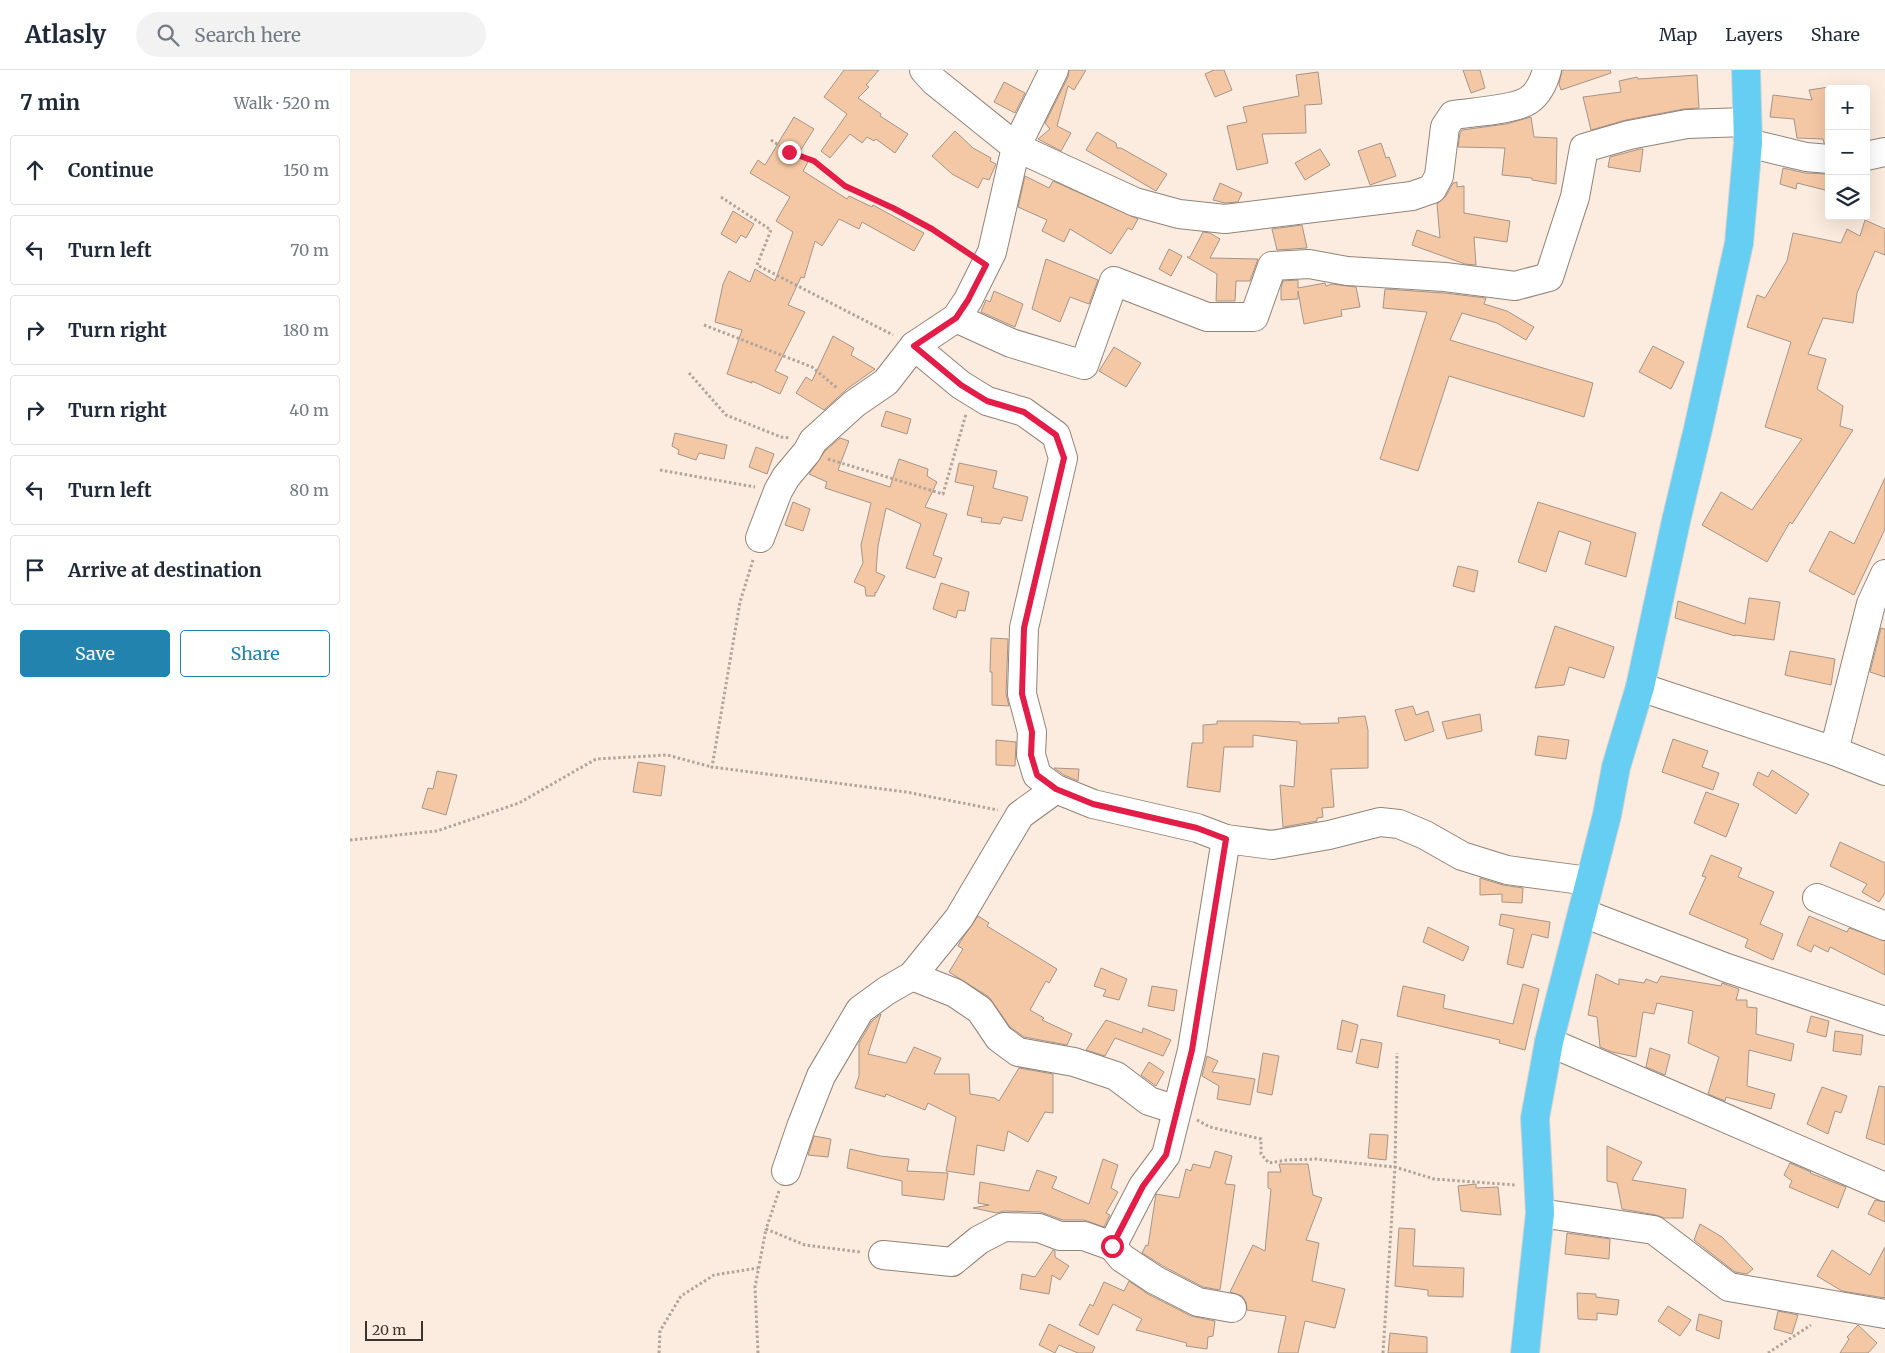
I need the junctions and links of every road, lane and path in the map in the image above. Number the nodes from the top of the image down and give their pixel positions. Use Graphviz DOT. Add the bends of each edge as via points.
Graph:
graph roads {
  1 [pos="924,70"];
  2 [pos="1054,70"];
  3 [pos="1547,70"];
  4 [pos="1746,70"];
  5 [pos="1747,132"];
  6 [pos="771,140"];
  7 [pos="1016,147"];
  8 [pos="1885,152"];
  9 [pos="1870,155"];
  10 [pos="1825,159"];
  11 [pos="721,197"];
  12 [pos="986,265"];
  13 [pos="956,318"];
  14 [pos="704,325"];
  15 [pos="914,346"];
  16 [pos="689,373"];
  17 [pos="854,404"];
  18 [pos="960,412"];
  19 [pos="810,447"];
  20 [pos="660,470"];
  21 [pos="778,491"];
  22 [pos="760,538"];
  23 [pos="1885,574"];
  24 [pos="1640,687"];
  25 [pos="1834,751"];
  26 [pos="712,767"];
  27 [pos="1885,771"];
  28 [pos="1056,789"];
  29 [pos="1020,815"];
  30 [pos="1226,839"];
  31 [pos="350,840"];
  32 [pos="1589,881"];
  33 [pos="1817,898"];
  34 [pos="1583,913"];
  35 [pos="1885,926"];
  36 [pos="912,976"];
  37 [pos="1885,1021"];
  38 [pos="1549,1042"];
  39 [pos="1397,1053"];
  40 [pos="1177,1110"];
  41 [pos="1395,1167"];
  42 [pos="786,1171"];
  43 [pos="1885,1187"];
  44 [pos="1540,1200"];
  45 [pos="766,1230"];
  46 [pos="1112,1246"];
  47 [pos="883,1255"];
  48 [pos="758,1268"];
  49 [pos="1834,1305"];
  50 [pos="1232,1308"];
  51 [pos="1885,1314"];
  52 [pos="659,1353"];
  53 [pos="758,1353"];
  54 [pos="1383,1353"];
  55 [pos="1525,1353"];
  56 [pos="1768,1353"];
  1 -- 7 [label="street"];
  2 -- 7 [label="street"];
  3 -- 7 [label="street" via="1537,92 1529,100 1453,115 1445,127 1437,182 1432,189 1412,196 1225,219 1179,214 1135,202"];
  4 -- 5 [label="main road"];
  5 -- 10 [label="street" via="1806,157"];
  5 -- 13 [label="street" via="1687,124 1584,148 1575,197 1549,276 1515,286 1445,277 1347,271 1309,264 1272,266 1254,317 1207,317 1114,281 1084,365 1011,343"];
  5 -- 24 [label="main road" via="1739,243"];
  6 -- 12 [label="path" via="789,152 814,161 845,186 932,229"];
  7 -- 12 [label="street" via="992,252"];
  8 -- 9 [label="street"];
  11 -- 15 [label="path" via="771,230 757,265"];
  12 -- 13 [label="street"];
  13 -- 15 [label="street"];
  14 -- 17 [label="path" via="812,367"];
  15 -- 17 [label="street" via="886,382"];
  15 -- 28 [label="street" via="961,385 987,401 1024,412 1056,435 1064,458 1024,628 1023,647 1022,694 1032,732 1031,755 1037,775"];
  16 -- 19 [label="path" via="726,415"];
  17 -- 19 [label="street"];
  18 -- 19 [label="path" via="966,414 943,494"];
  19 -- 21 [label="street"];
  20 -- 21 [label="path"];
  21 -- 22 [label="street"];
  22 -- 26 [label="path" via="740,602"];
  23 -- 25 [label="street" via="1871,604"];
  24 -- 25 [label="street"];
  24 -- 32 [label="main road" via="1616,767"];
  25 -- 27 [label="street"];
  26 -- 29 [label="path" via="906,792"];
  26 -- 31 [label="path" via="667,755 596,759 519,803 437,831"];
  28 -- 29 [label="street"];
  28 -- 30 [label="street" via="1093,804 1197,828"];
  29 -- 36 [label="street" via="959,918"];
  30 -- 32 [label="street" via="1272,845 1380,822 1399,824 1462,856 1507,870"];
  30 -- 40 [label="street" via="1192,1050"];
  32 -- 34 [label="main road"];
  33 -- 35 [label="street"];
  34 -- 37 [label="street" via="1726,968"];
  34 -- 38 [label="main road"];
  36 -- 40 [label="street" via="955,993 980,1010 999,1038 1018,1052 1074,1062 1116,1076 1149,1101"];
  36 -- 42 [label="street" via="860,1010 850,1025 821,1076"];
  38 -- 43 [label="street"];
  38 -- 44 [label="main road" via="1535,1118"];
  39 -- 41 [label="path"];
  40 -- 41 [label="path" via="1210,1127 1261,1139 1261,1154 1269,1163 1316,1160"];
  40 -- 46 [label="street" via="1166,1155 1143,1186"];
  41 -- 44 [label="path" via="1434,1179 1483,1181"];
  41 -- 54 [label="path"];
  42 -- 45 [label="path"];
  44 -- 49 [label="street" via="1654,1230 1729,1287"];
  44 -- 55 [label="main road"];
  45 -- 47 [label="path" via="805,1245"];
  45 -- 48 [label="path"];
  46 -- 47 [label="street" via="1084,1236 1060,1236 1039,1228 1004,1227 979,1240 952,1262"];
  46 -- 50 [label="street" via="1122,1258 1155,1280 1198,1302"];
  48 -- 52 [label="path" via="714,1275 681,1296 660,1331"];
  48 -- 53 [label="path" via="755,1287"];
  49 -- 51 [label="street"];
  49 -- 56 [label="path" via="1817,1322"];
}
